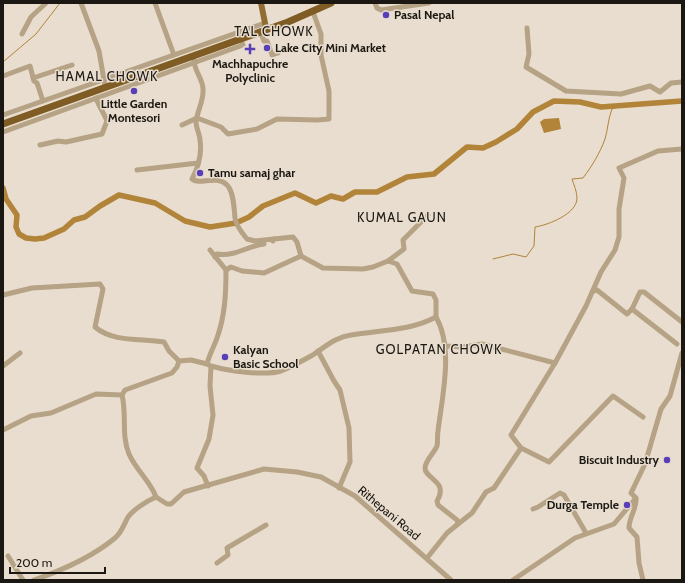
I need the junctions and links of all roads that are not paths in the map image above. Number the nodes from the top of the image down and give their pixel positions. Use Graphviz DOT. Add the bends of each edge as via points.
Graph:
graph roads {
  1 [pos="46,3"];
  2 [pos="81,3"];
  3 [pos="155,3"];
  4 [pos="261,3"];
  5 [pos="330,3"];
  6 [pos="375,3"];
  7 [pos="430,3"];
  8 [pos="313,12"];
  9 [pos="264,27"];
  10 [pos="527,28"];
  11 [pos="22,34"];
  12 [pos="240,38"];
  13 [pos="278,53"];
  14 [pos="174,55"];
  15 [pos="194,55"];
  16 [pos="194,63"];
  17 [pos="72,65"];
  18 [pos="3,76"];
  19 [pos="33,78"];
  20 [pos="104,82"];
  21 [pos="682,82"];
  22 [pos="96,98"];
  23 [pos="43,101"];
  24 [pos="35,104"];
  25 [pos="37,112"];
  26 [pos="3,115"];
  27 [pos="197,118"];
  28 [pos="3,124"];
  29 [pos="182,125"];
  30 [pos="3,132"];
  31 [pos="40,145"];
  32 [pos="682,149"];
  33 [pos="198,163"];
  34 [pos="137,170"];
  35 [pos="428,215"];
  36 [pos="274,239"];
  37 [pos="210,250"];
  38 [pos="301,256"];
  39 [pos="215,257"];
  40 [pos="388,261"];
  41 [pos="226,270"];
  42 [pos="593,291"];
  43 [pos="3,295"];
  44 [pos="632,309"];
  45 [pos="436,317"];
  46 [pos="682,322"];
  47 [pos="677,344"];
  48 [pos="445,346"];
  49 [pos="318,351"];
  50 [pos="20,353"];
  51 [pos="682,353"];
  52 [pos="179,361"];
  53 [pos="555,363"];
  54 [pos="209,365"];
  55 [pos="3,366"];
  56 [pos="122,396"];
  57 [pos="643,416"];
  58 [pos="3,430"];
  59 [pos="521,448"];
  60 [pos="208,486"];
  61 [pos="339,488"];
  62 [pos="156,497"];
  63 [pos="636,498"];
  64 [pos="533,509"];
  65 [pos="458,524"];
  66 [pos="266,525"];
  67 [pos="586,533"];
  68 [pos="8,556"];
  69 [pos="427,558"];
  70 [pos="217,563"];
  71 [pos="23,580"];
  72 [pos="34,580"];
  73 [pos="451,580"];
  74 [pos="513,580"];
  75 [pos="642,580"];
  1 -- 11 [label="street" via="31,17"];
  2 -- 20 [label="street" via="99,51"];
  3 -- 14 [label="street"];
  4 -- 9 [label="main road"];
  5 -- 8 [label="highway"];
  6 -- 7 [label="street" via="381,10"];
  8 -- 9 [label="highway"];
  8 -- 27 [label="street" via="321,34 321,55 329,91 329,119 277,119 258,129 228,134 221,127"];
  9 -- 12 [label="highway"];
  9 -- 13 [label="street" via="264,41 267,41 272,55"];
  9 -- 14 [label="street"];
  10 -- 21 [label="street" via="529,54 526,67 566,91 621,94 650,86 660,92 671,83"];
  12 -- 15 [label="highway"];
  12 -- 16 [label="street" via="243,45"];
  14 -- 20 [label="street"];
  15 -- 16 [label="street"];
  15 -- 20 [label="highway"];
  16 -- 22 [label="street"];
  16 -- 27 [label="street" via="204,88"];
  17 -- 19 [label="street"];
  18 -- 19 [label="street" via="30,66"];
  19 -- 23 [label="street"];
  20 -- 23 [label="street"];
  20 -- 25 [label="highway"];
  22 -- 30 [label="street"];
  22 -- 31 [label="street" via="107,121 102,134"];
  23 -- 24 [label="street"];
  24 -- 25 [label="street"];
  24 -- 26 [label="street"];
  25 -- 28 [label="highway"];
  27 -- 29 [label="street"];
  27 -- 33 [label="street" via="200,141"];
  32 -- 42 [label="street" via="658,151 619,168 624,178 618,237"];
  33 -- 34 [label="street"];
  33 -- 36 [label="street" via="192,179 198,182 214,179 227,185 235,218 247,239"];
  35 -- 40 [label="street" via="403,240 404,249"];
  36 -- 38 [label="street" via="293,237"];
  36 -- 39 [label="street" via="273,242 257,244 233,254 217,254"];
  37 -- 39 [label="street"];
  38 -- 40 [label="street" via="323,268 332,269 373,267"];
  38 -- 41 [label="street" via="264,273 231,267"];
  39 -- 41 [label="street"];
  40 -- 45 [label="street" via="397,264 412,291 434,294"];
  41 -- 54 [label="street" via="223,313"];
  42 -- 44 [label="street" via="597,290 627,314"];
  42 -- 53 [label="street"];
  43 -- 52 [label="street" via="32,288 100,284 103,289 95,327 113,336 164,342"];
  44 -- 46 [label="street" via="640,292 644,292"];
  44 -- 47 [label="street"];
  45 -- 48 [label="street" via="442,327"];
  45 -- 49 [label="street" via="422,325 350,335 337,339"];
  48 -- 53 [label="street" via="482,344"];
  48 -- 65 [label="street" via="444,393 437,446 425,470 440,487 438,505 457,520"];
  49 -- 54 [label="street" via="280,371 223,369"];
  49 -- 61 [label="street" via="340,390 349,428 350,462"];
  50 -- 55 [label="street"];
  51 -- 63 [label="street" via="670,396 661,409 645,464 631,493"];
  52 -- 54 [label="street" via="183,359"];
  52 -- 56 [label="street" via="172,373 125,390"];
  53 -- 59 [label="street" via="511,435"];
  54 -- 60 [label="street" via="213,415 209,439 196,468 204,476"];
  56 -- 58 [label="street" via="96,394 51,413 30,416"];
  56 -- 62 [label="street" via="124,429 130,455"];
  57 -- 59 [label="street" via="613,396 549,462"];
  59 -- 65 [label="street" via="494,488 486,492 472,513"];
  60 -- 61 [label="street, Rithepani Road" via="264,469 321,477"];
  60 -- 62 [label="street, Rithepani Road" via="184,492 171,504"];
  61 -- 69 [label="street, Rithepani Road" via="355,496"];
  62 -- 72 [label="street" via="131,514 116,537 101,548 62,571"];
  63 -- 67 [label="street" via="614,524"];
  63 -- 75 [label="street" via="637,505 629,519 629,528 637,537 638,563"];
  64 -- 67 [label="street" via="560,493 564,495"];
  65 -- 69 [label="street" via="447,533"];
  66 -- 70 [label="street" via="227,548 228,555"];
  67 -- 74 [label="street"];
  68 -- 71 [label="street"];
  69 -- 73 [label="street, Rithepani Road"];
}
